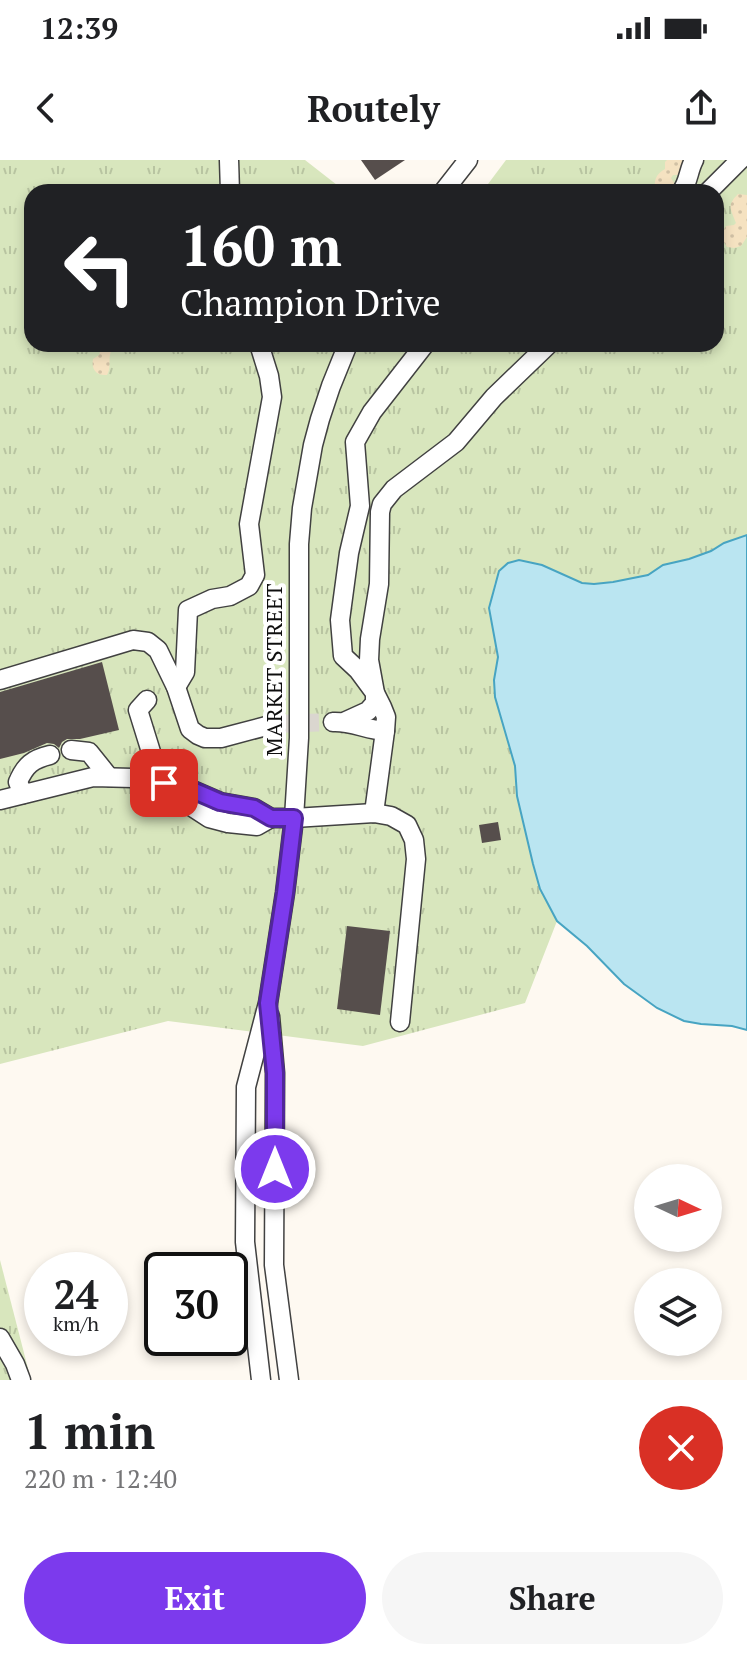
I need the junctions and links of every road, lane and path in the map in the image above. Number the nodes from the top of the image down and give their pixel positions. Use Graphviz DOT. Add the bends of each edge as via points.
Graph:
graph roads {
  1 [pos="229,160"];
  2 [pos="468,160"];
  3 [pos="694,160"];
  4 [pos="740,160"];
  5 [pos="230,184"];
  6 [pos="449,184"];
  7 [pos="687,184"];
  8 [pos="716,184"];
  9 [pos="262,352"];
  10 [pos="345,352"];
  11 [pos="419,352"];
  12 [pos="541,352"];
  13 [pos="0,680"];
  14 [pos="176,687"];
  15 [pos="375,693"];
  16 [pos="135,709"];
  17 [pos="274,724"];
  18 [pos="385,731"];
  19 [pos="71,750"];
  20 [pos="50,755"];
  21 [pos="109,777"];
  22 [pos="164,783"];
  23 [pos="23,794"];
  24 [pos="0,800"];
  25 [pos="374,813"];
  26 [pos="294,818"];
  27 [pos="268,1003"];
  28 [pos="400,1022"];
  29 [pos="0,1338"];
  30 [pos="21,1380"];
  31 [pos="261,1380"];
  32 [pos="289,1380"];
  1 -- 5 [label="street"];
  2 -- 6 [label="street"];
  3 -- 7 [label="street"];
  4 -- 8 [label="street"];
  9 -- 14 [label="street" via="272,397 249,524 255,575 249,586 230,596 188,610 185,672"];
  10 -- 26 [label="street, MARKET STREET" via="320,419 302,508"];
  11 -- 15 [label="street" via="355,442 360,506 340,620 343,656"];
  12 -- 15 [label="street" via="456,442 382,504 369,660"];
  13 -- 14 [label="street" via="133,640 158,650"];
  14 -- 17 [label="street" via="190,729 205,738"];
  15 -- 18 [label="street" via="386,717"];
  15 -- 18 [label="street" via="373,707 340,722"];
  16 -- 22 [label="street"];
  18 -- 25 [label="street"];
  19 -- 21 [label="street" via="89,752"];
  20 -- 23 [label="street" via="23,769 18,782"];
  21 -- 22 [label="street"];
  21 -- 23 [label="street"];
  22 -- 26 [label="street" via="169,792 209,818 257,826 271,818"];
  23 -- 24 [label="street"];
  25 -- 26 [label="street"];
  25 -- 28 [label="street" via="407,825 414,840"];
  26 -- 27 [label="street, MARKET STREET"];
  27 -- 31 [label="street, MARKET STREET" via="246,1087 245,1242"];
  27 -- 32 [label="street, MARKET STREET" via="275,1073 274,1265"];
  29 -- 30 [label="street"];
}
